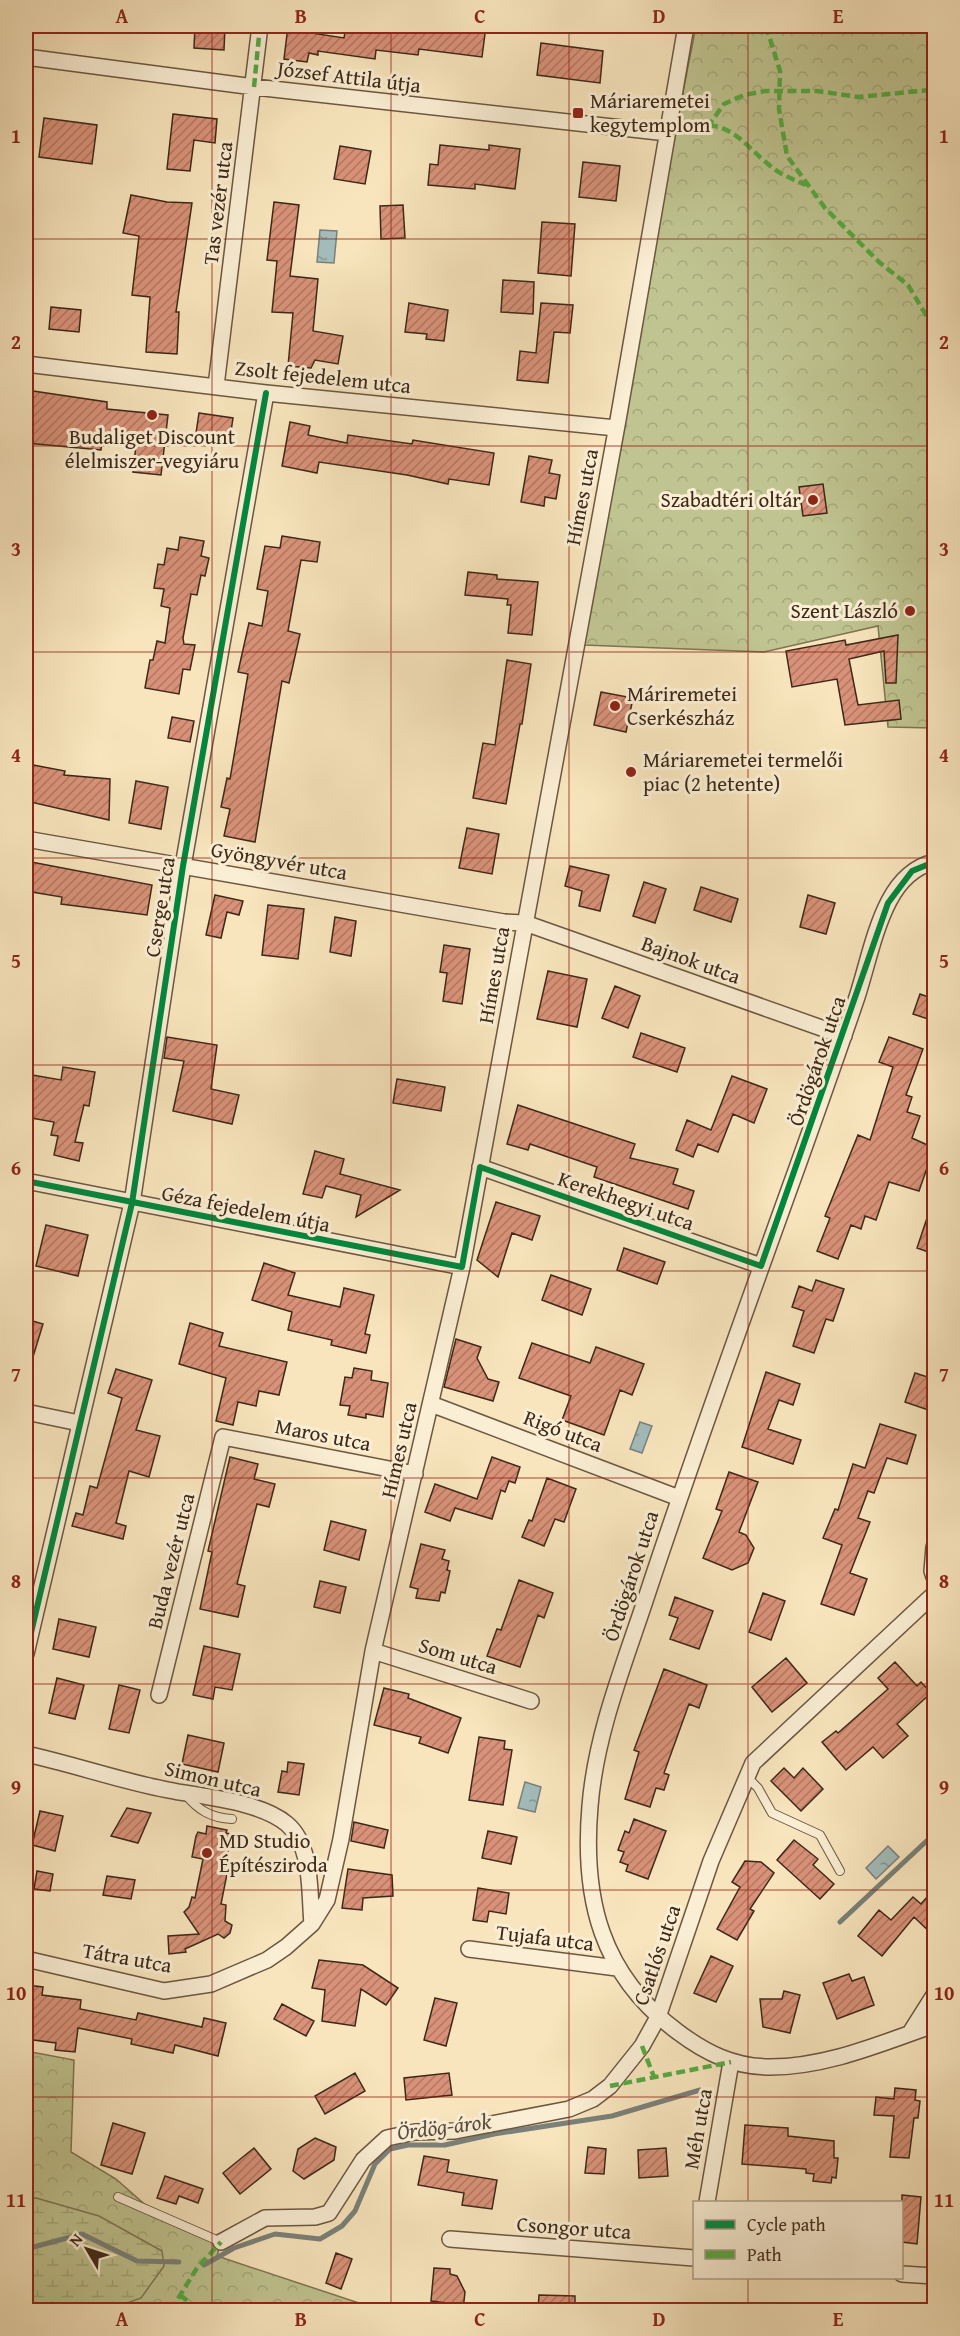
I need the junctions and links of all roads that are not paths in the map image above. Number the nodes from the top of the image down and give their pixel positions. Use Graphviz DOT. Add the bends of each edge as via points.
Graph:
graph roads {
  1 [pos="260,26"];
  2 [pos="686,26"];
  3 [pos="26,57"];
  4 [pos="254,87"];
  5 [pos="667,134"];
  6 [pos="26,364"];
  7 [pos="216,386"];
  8 [pos="266,393"];
  9 [pos="616,428"];
  10 [pos="26,839"];
  11 [pos="934,862"];
  12 [pos="183,866"];
  13 [pos="525,923"];
  14 [pos="844,1036"];
  15 [pos="480,1167"];
  16 [pos="26,1181"];
  17 [pos="132,1203"];
  18 [pos="761,1266"];
  19 [pos="462,1267"];
  20 [pos="431,1404"];
  21 [pos="26,1413"];
  22 [pos="79,1423"];
  23 [pos="223,1437"];
  24 [pos="415,1474"];
  25 [pos="679,1498"];
  26 [pos="934,1547"];
  27 [pos="934,1577"];
  28 [pos="934,1594"];
  29 [pos="373,1652"];
  30 [pos="26,1654"];
  31 [pos="159,1695"];
  32 [pos="531,1701"];
  33 [pos="26,1754"];
  34 [pos="747,1777"];
  35 [pos="184,1793"];
  36 [pos="232,1819"];
  37 [pos="840,1871"];
  38 [pos="312,1924"];
  39 [pos="469,1949"];
  40 [pos="26,1959"];
  41 [pos="617,1968"];
  42 [pos="934,1995"];
  43 [pos="658,2017"];
  44 [pos="934,2025"];
  45 [pos="910,2033"];
  46 [pos="731,2062"];
  47 [pos="118,2197"];
  48 [pos="707,2201"];
  49 [pos="450,2239"];
  50 [pos="221,2242"];
  51 [pos="693,2258"];
  52 [pos="903,2274"];
  53 [pos="934,2276"];
  1 -- 4 [label="street, Tas vezér utca"];
  2 -- 5 [label="street, Hímes utca"];
  3 -- 4 [label="street, József Attila útja"];
  4 -- 5 [label="street, József Attila útja"];
  4 -- 7 [label="street, Tas vezér utca"];
  5 -- 9 [label="street, Hímes utca"];
  6 -- 7 [label="street, Zsolt fejedelem utca"];
  7 -- 8 [label="street, Zsolt fejedelem utca"];
  8 -- 9 [label="street, Zsolt fejedelem utca"];
  8 -- 12 [label="street, Cserge utca"];
  9 -- 13 [label="street, Hímes utca"];
  10 -- 12 [label="street, Gyöngyvér utca"];
  11 -- 14 [label="street, Ördögárok utca" via="912,871 888,903"];
  12 -- 13 [label="street, Gyöngyvér utca"];
  12 -- 17 [label="street, Cserge utca"];
  13 -- 14 [label="street, Bajnok utca"];
  13 -- 15 [label="street, Hímes utca"];
  14 -- 18 [label="street, Ördögárok utca"];
  15 -- 18 [label="street, Kerekhegyi utca"];
  15 -- 19 [label="street, Hímes utca"];
  16 -- 17 [label="street, Géza fejedelem útja"];
  17 -- 19 [label="street, Géza fejedelem útja"];
  17 -- 22 [label="street, Cserge utca"];
  18 -- 25 [label="street, Ördögárok utca"];
  19 -- 20 [label="street, Hímes utca"];
  20 -- 24 [label="street, Hímes utca"];
  20 -- 25 [label="street, Rigó utca"];
  21 -- 22 [label="street"];
  22 -- 30 [label="street, Cserge utca"];
  23 -- 24 [label="street, Maros utca"];
  23 -- 31 [label="street, Buda vezér utca"];
  24 -- 29 [label="street, Hímes utca"];
  25 -- 41 [label="street, Ördögárok utca" via="605,1724 592,1786 589,1845 595,1897 606,1945"];
  26 -- 27 [label="street"];
  28 -- 34 [label="street, Csatlós utca" via="753,1763"];
  29 -- 32 [label="street, Som utca"];
  29 -- 38 [label="street, Hímes utca" via="341,1839 327,1900"];
  33 -- 35 [label="street, Simon utca"];
  34 -- 37 [label="lane" via="772,1813 820,1835"];
  34 -- 43 [label="street, Csatlós utca" via="711,1861"];
  35 -- 36 [label="lane" via="208,1814"];
  35 -- 38 [label="street, Simon utca" via="244,1805 287,1824 300,1841 306,1861"];
  38 -- 40 [label="street, Tátra utca" via="286,1947 240,1973 211,1984 164,1990"];
  39 -- 41 [label="street, Tujafa utca"];
  41 -- 43 [label="street, Ördögárok utca"];
  42 -- 45 [label="street"];
  43 -- 46 [label="street, Ördögárok utca" via="715,2056"];
  43 -- 50 [label="street, Csatlós utca" via="623,2071 593,2099 569,2109 455,2131 415,2132 387,2138 363,2160 335,2206 322,2216 266,2218"];
  44 -- 45 [label="street, Ördögárok utca"];
  45 -- 46 [label="street, Ördögárok utca" via="858,2052 814,2062 773,2067"];
  46 -- 48 [label="street, Méh utca"];
  47 -- 50 [label="lane"];
  49 -- 51 [label="street, Csongor utca"];
  52 -- 53 [label="street"];
}
